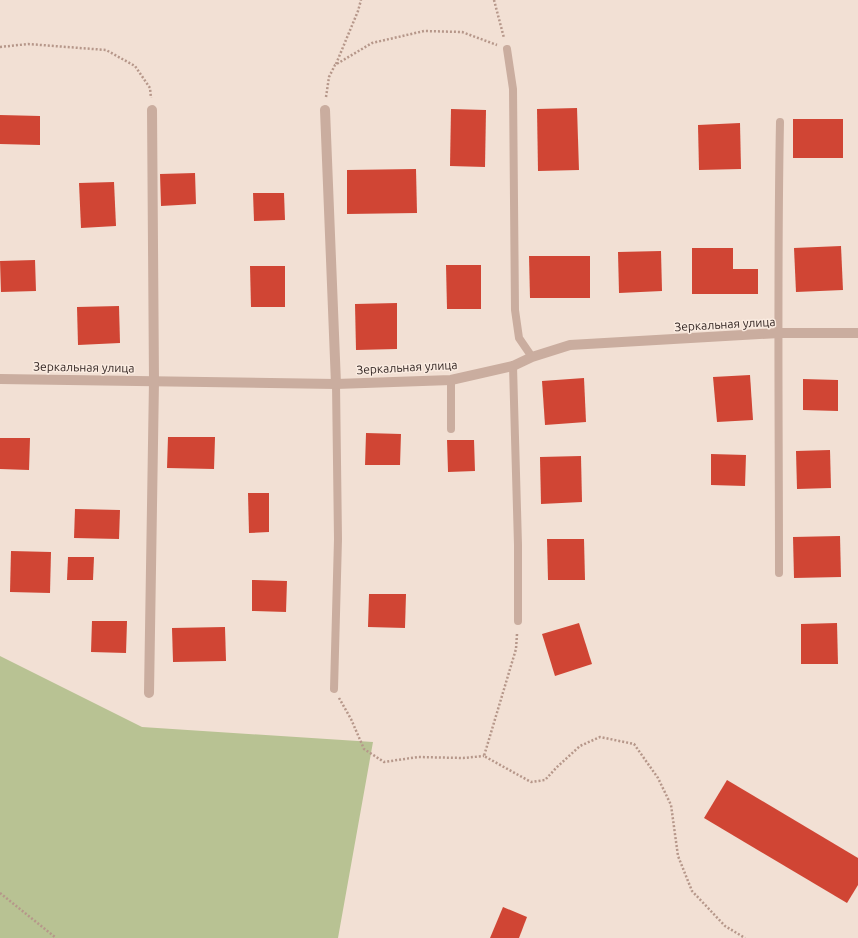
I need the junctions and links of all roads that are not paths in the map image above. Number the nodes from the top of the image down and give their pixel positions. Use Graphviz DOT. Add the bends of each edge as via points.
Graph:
graph roads {
  1 [pos="507,49"];
  2 [pos="152,110"];
  3 [pos="325,110"];
  4 [pos="780,122"];
  5 [pos="779,333"];
  6 [pos="858,334"];
  7 [pos="532,357"];
  8 [pos="513,366"];
  9 [pos="0,379"];
  10 [pos="450,380"];
  11 [pos="154,381"];
  12 [pos="336,384"];
  13 [pos="451,430"];
  14 [pos="779,573"];
  15 [pos="518,621"];
  16 [pos="334,689"];
  17 [pos="149,693"];
  1 -- 7 [label="lane" via="513,90 514,310 519,338"];
  2 -- 11 [label="street"];
  3 -- 12 [label="street"];
  4 -- 5 [label="lane"];
  5 -- 6 [label="street, Зеркальная улица"];
  5 -- 7 [label="street, Зеркальная улица" via="570,345"];
  5 -- 14 [label="lane"];
  7 -- 8 [label="street, Зеркальная улица"];
  8 -- 10 [label="street, Зеркальная улица"];
  8 -- 15 [label="lane"];
  9 -- 11 [label="street, Зеркальная улица"];
  10 -- 12 [label="street, Зеркальная улица"];
  10 -- 13 [label="lane"];
  11 -- 12 [label="street, Зеркальная улица"];
  11 -- 17 [label="street"];
  12 -- 16 [label="lane" via="338,539"];
}
